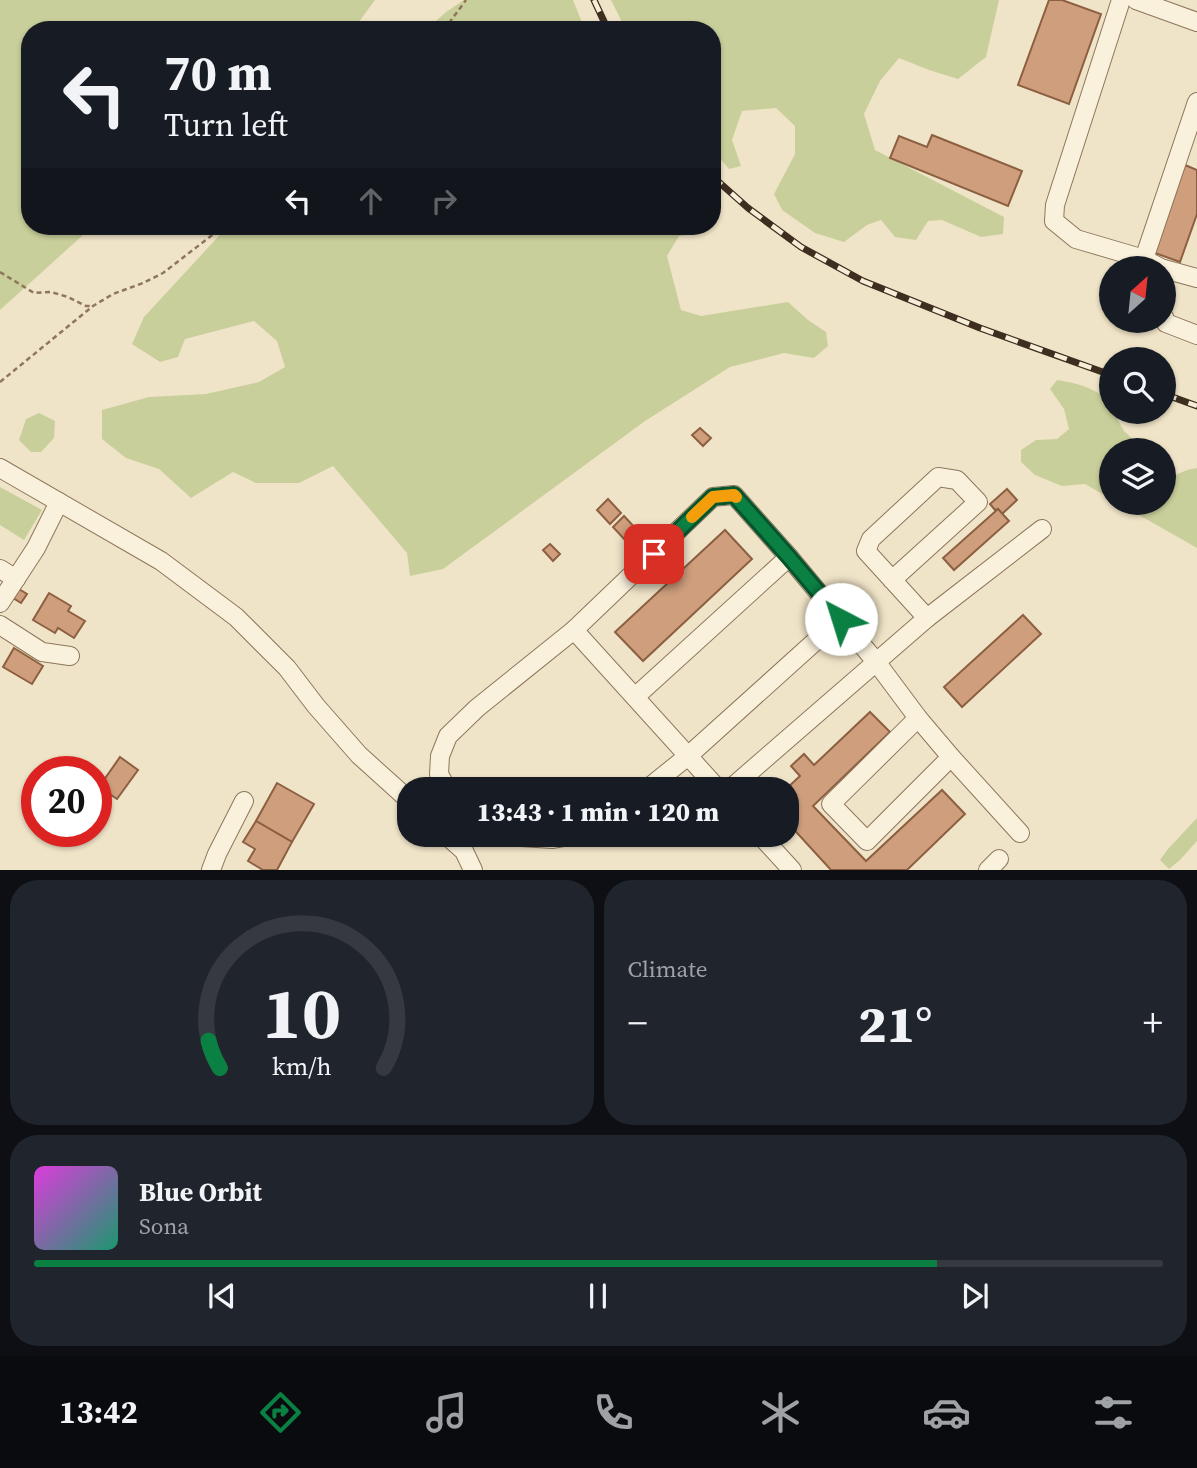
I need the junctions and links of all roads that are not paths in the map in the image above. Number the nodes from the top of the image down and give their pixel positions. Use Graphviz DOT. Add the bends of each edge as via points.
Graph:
graph roads {
  1 [pos="1121,0"];
  2 [pos="1136,0"];
  3 [pos="1197,22"];
  4 [pos="1197,102"];
  5 [pos="1134,256"];
  6 [pos="1145,256"];
  7 [pos="1176,274"];
  8 [pos="1197,278"];
  9 [pos="1176,327"];
  10 [pos="1197,335"];
  11 [pos="0,468"];
  12 [pos="59,502"];
  13 [pos="1042,529"];
  14 [pos="789,557"];
  15 [pos="0,569"];
  16 [pos="16,579"];
  17 [pos="892,579"];
  18 [pos="0,603"];
  19 [pos="927,618"];
  20 [pos="841,619"];
  21 [pos="0,625"];
  22 [pos="574,629"];
  23 [pos="70,656"];
  24 [pos="877,663"];
  25 [pos="635,697"];
  26 [pos="918,718"];
  27 [pos="688,756"];
  28 [pos="951,757"];
  29 [pos="441,777"];
  30 [pos="662,777"];
  31 [pos="707,777"];
  32 [pos="744,777"];
  33 [pos="397,790"];
  34 [pos="244,801"];
  35 [pos="1020,833"];
  36 [pos="460,847"];
  37 [pos="771,847"];
  38 [pos="211,870"];
  39 [pos="472,870"];
  40 [pos="792,870"];
  1 -- 5 [label="street" via="1055,205 1054,221 1076,239"];
  2 -- 3 [label="street"];
  4 -- 6 [label="street"];
  7 -- 8 [label="street"];
  9 -- 10 [label="street"];
  11 -- 12 [label="street"];
  12 -- 16 [label="street"];
  12 -- 33 [label="street" via="162,561 236,617 287,668 359,755"];
  13 -- 19 [label="street"];
  14 -- 20 [label="street"];
  14 -- 22 [label="street" via="734,495 713,497"];
  14 -- 25 [label="street"];
  15 -- 16 [label="street"];
  16 -- 18 [label="street"];
  17 -- 17 [label="street" via="866,551 871,538 938,477 957,480 978,502"];
  17 -- 19 [label="street"];
  19 -- 24 [label="street"];
  20 -- 24 [label="street"];
  20 -- 27 [label="street"];
  21 -- 23 [label="street" via="42,652"];
  22 -- 25 [label="street"];
  22 -- 29 [label="street" via="448,736 440,756"];
  24 -- 26 [label="street"];
  24 -- 32 [label="street"];
  25 -- 27 [label="street"];
  26 -- 28 [label="street"];
  26 -- 28 [label="street" via="831,804 867,841"];
  27 -- 30 [label="street"];
  27 -- 31 [label="street"];
  28 -- 35 [label="street"];
  34 -- 38 [label="street"];
  36 -- 39 [label="street"];
  37 -- 40 [label="street"];
}
